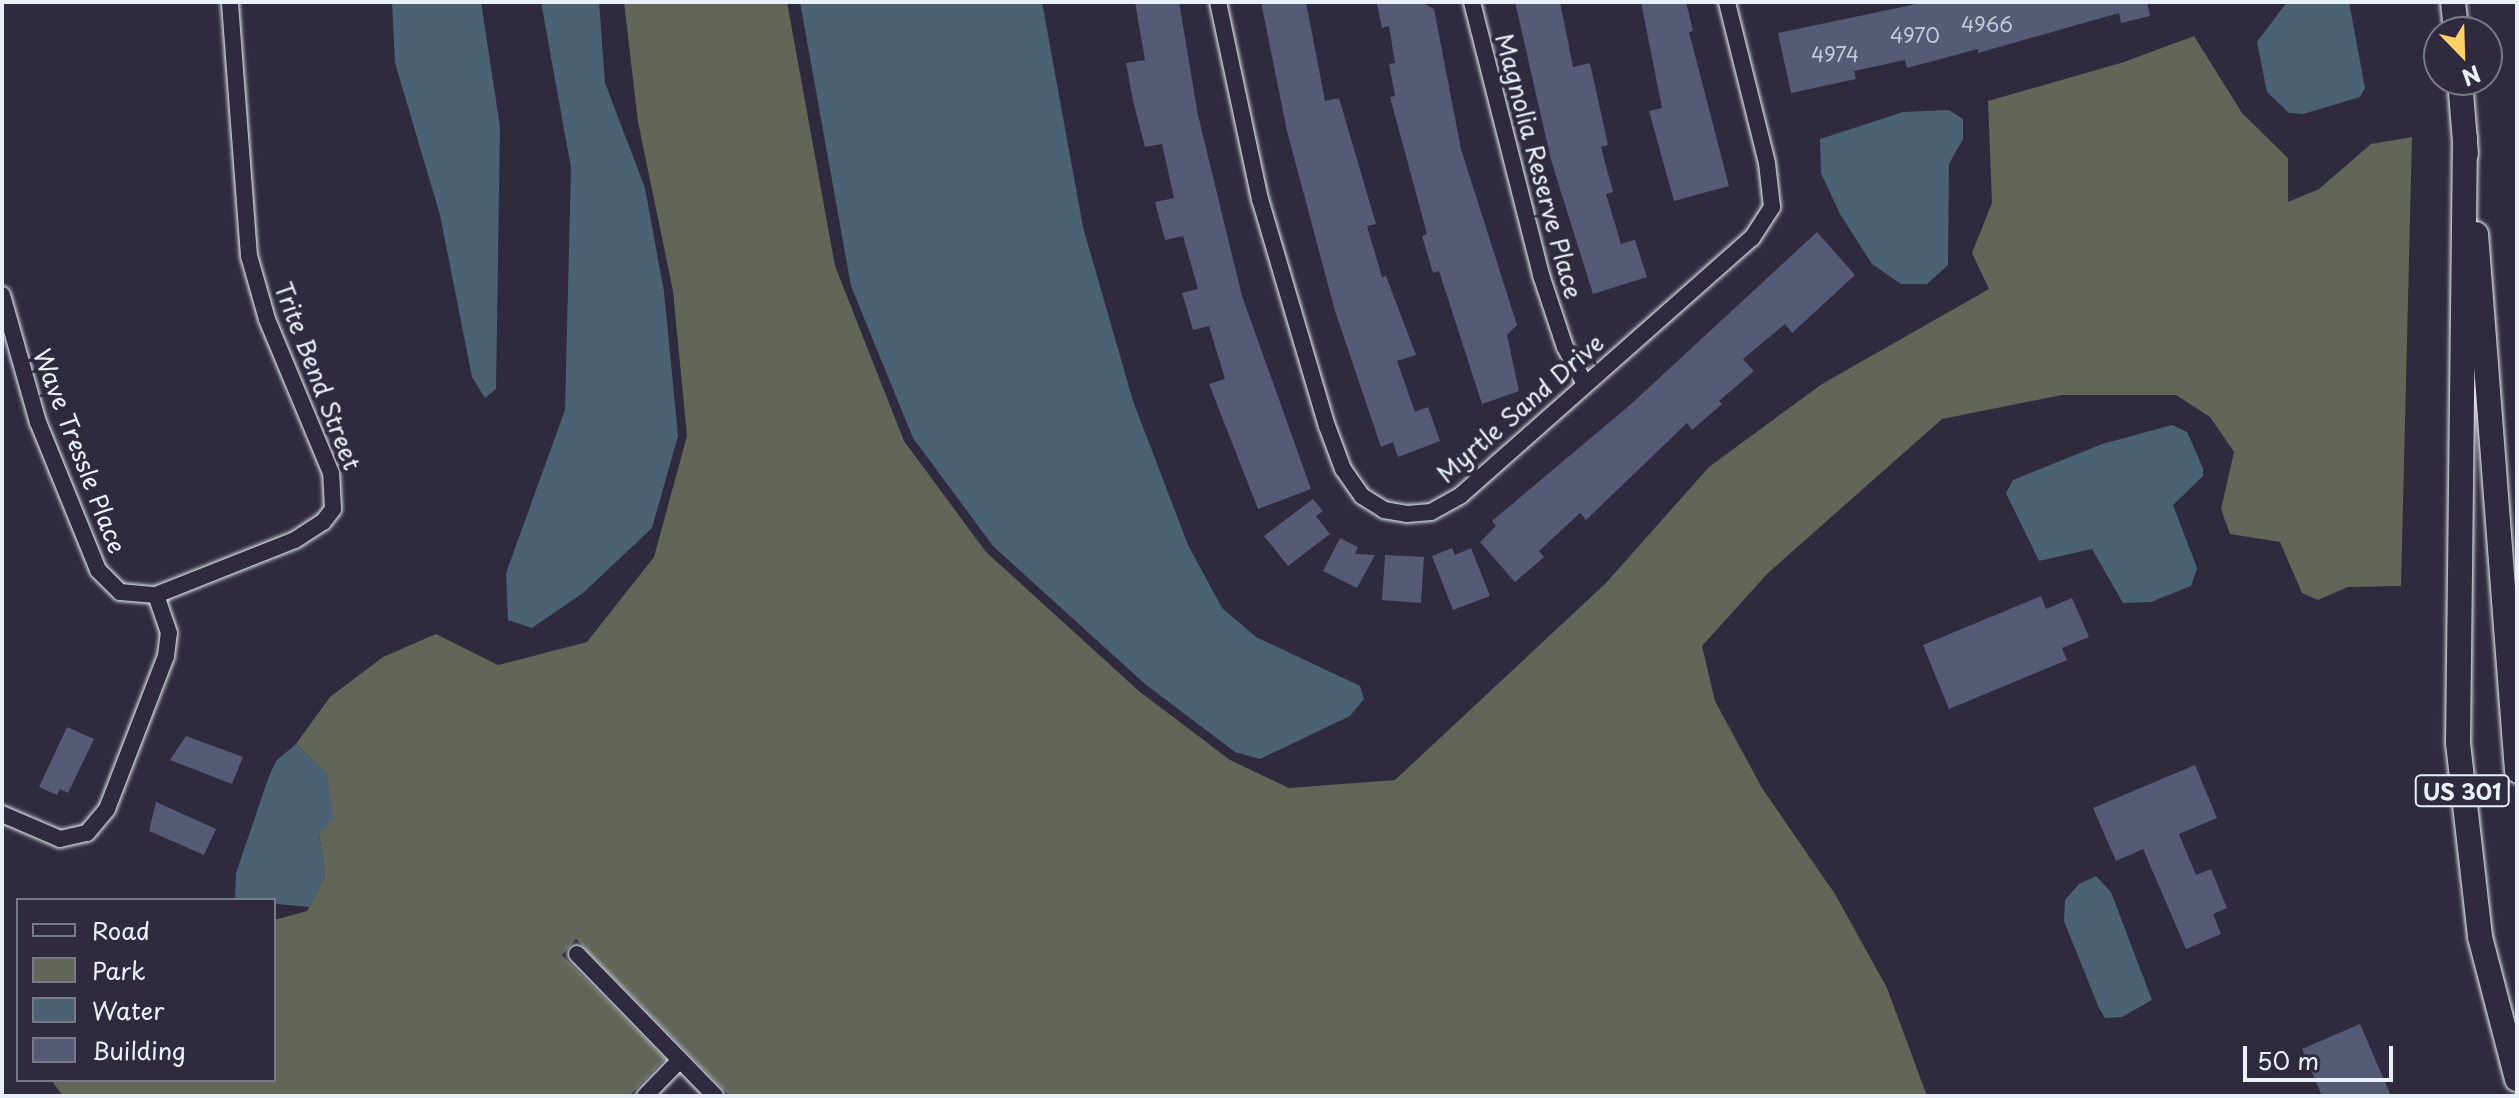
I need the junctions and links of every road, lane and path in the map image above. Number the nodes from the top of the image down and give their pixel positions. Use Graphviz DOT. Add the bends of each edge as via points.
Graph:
graph roads {
  1 [pos="230,2"];
  2 [pos="1218,2"];
  3 [pos="1472,2"];
  4 [pos="1731,3"];
  5 [pos="2461,96"];
  6 [pos="2465,138"];
  7 [pos="2,295"];
  8 [pos="1585,384"];
  9 [pos="156,595"];
  10 [pos="2517,770"];
  11 [pos="2,814"];
  12 [pos="577,954"];
  13 [pos="680,1060"];
  14 [pos="2517,1079"];
  15 [pos="645,1096"];
  16 [pos="715,1096"];
  1 -- 9 [label="street, Trite Bend Street" via="249,256 267,319 335,491 333,509 313,532"];
  2 -- 8 [label="street, Myrtle Sand Drive" via="1286,291 1327,426 1343,469 1362,496 1384,510 1431,512 1460,496"];
  3 -- 8 [label="street, Magnolia Reserve Place" via="1541,275 1565,347"];
  4 -- 8 [label="street, Myrtle Sand Drive" via="1772,207 1752,238"];
  5 -- 6 [label="main road, US 301"];
  6 -- 10 [label="main road, US 301" via="2483,296"];
  6 -- 14 [label="main road, US 301" via="2458,743 2480,937"];
  7 -- 9 [label="street, Wave Tressle Place" via="20,370 98,570 120,592"];
  9 -- 11 [label="street" via="169,633 166,656 107,809 87,833 60,839"];
  12 -- 13 [label="street"];
  13 -- 15 [label="street"];
  13 -- 16 [label="street"];
}
